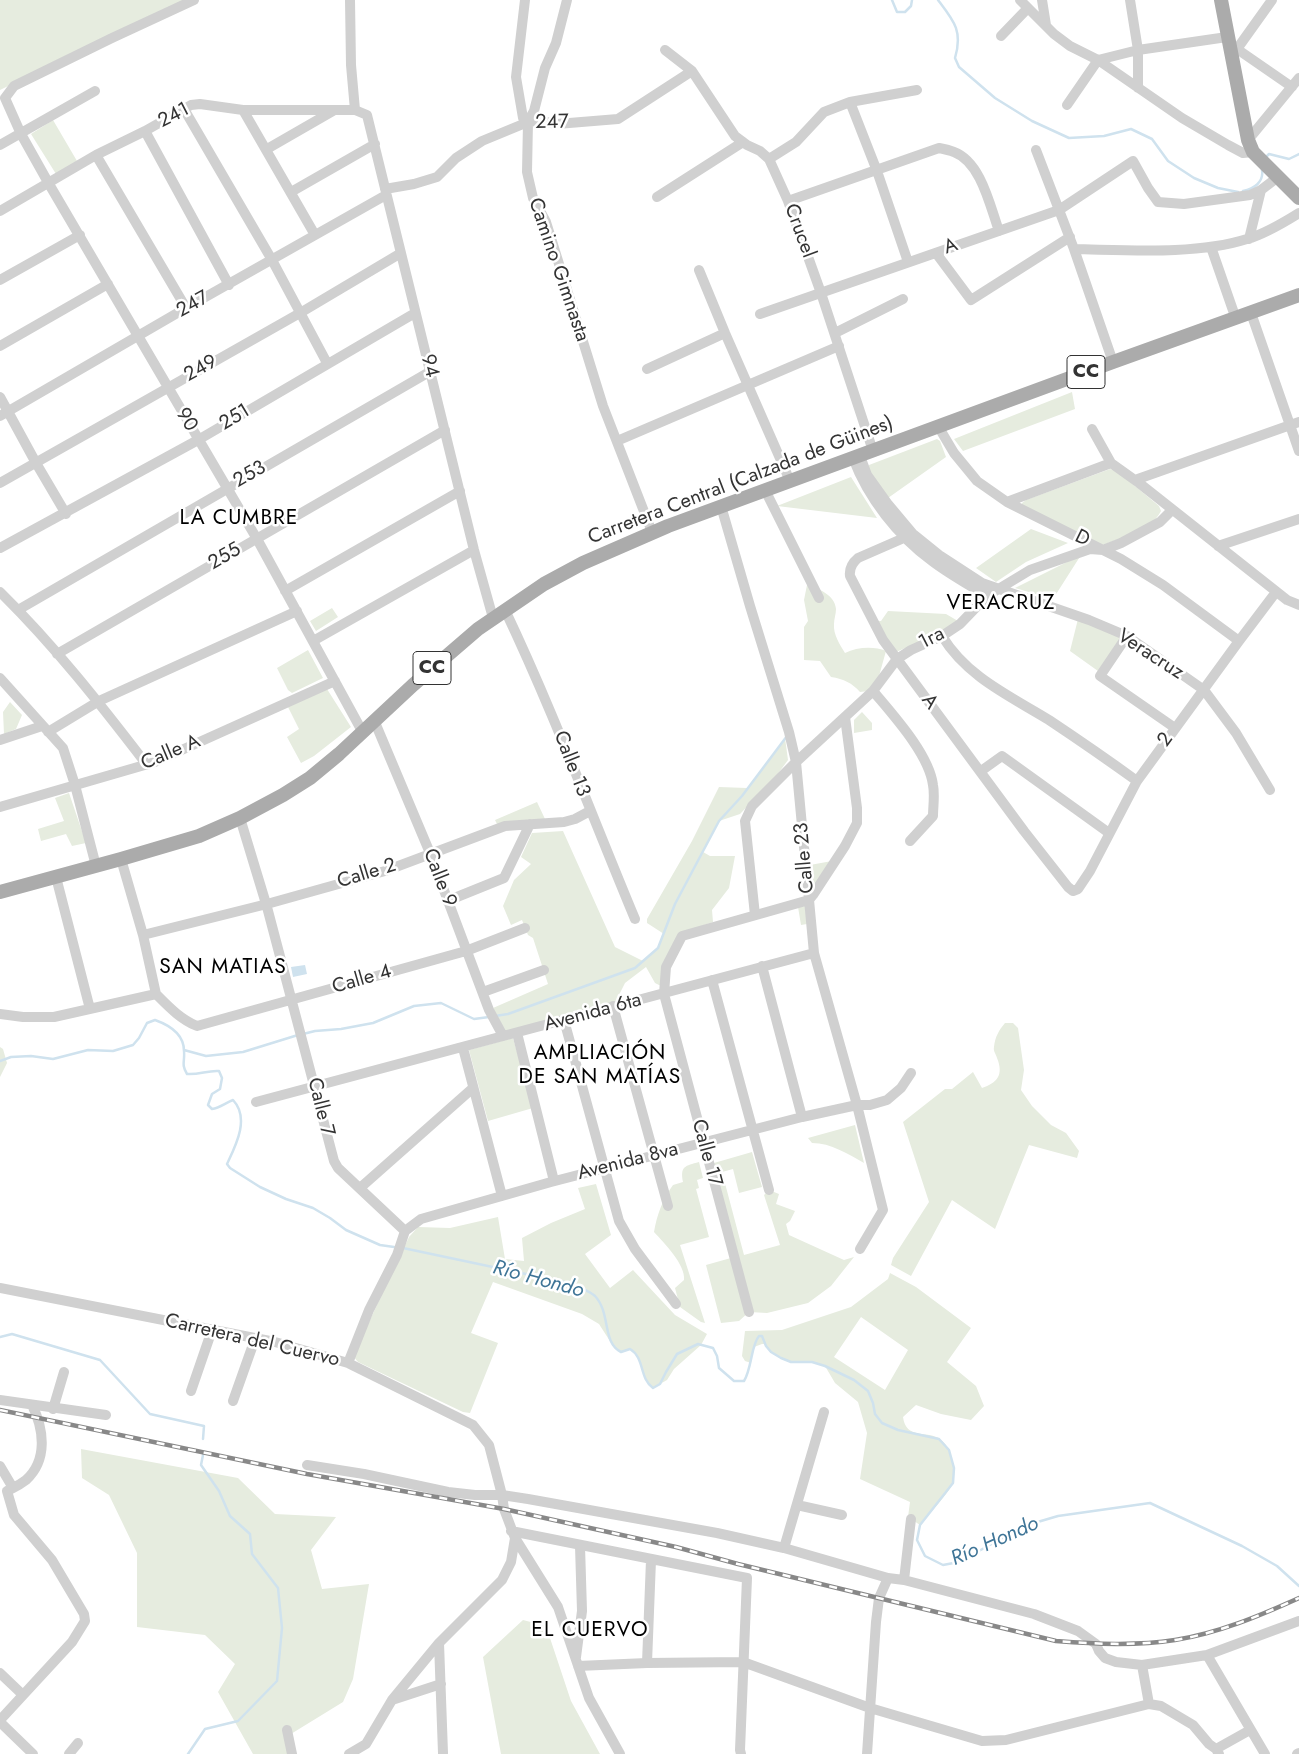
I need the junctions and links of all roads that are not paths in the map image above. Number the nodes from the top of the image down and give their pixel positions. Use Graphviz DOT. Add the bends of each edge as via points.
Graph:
graph roads {
  1 [pos="194,0"];
  2 [pos="350,0"];
  3 [pos="525,0"];
  4 [pos="567,0"];
  5 [pos="1020,0"];
  6 [pos="1042,0"];
  7 [pos="1130,0"];
  8 [pos="1221,0"];
  9 [pos="1272,0"];
  10 [pos="1028,8"];
  11 [pos="1046,25"];
  12 [pos="1001,36"];
  13 [pos="1231,45"];
  14 [pos="665,50"];
  15 [pos="1138,50"];
  16 [pos="1098,60"];
  17 [pos="692,71"];
  18 [pos="1299,78"];
  19 [pos="1292,87"];
  20 [pos="1138,88"];
  21 [pos="917,90"];
  22 [pos="95,91"];
  23 [pos="850,102"];
  24 [pos="1068,105"];
  25 [pos="184,109"];
  26 [pos="243,110"];
  27 [pos="334,110"];
  28 [pos="355,110"];
  29 [pos="367,115"];
  30 [pos="528,122"];
  31 [pos="145,131"];
  32 [pos="21,134"];
  33 [pos="743,142"];
  34 [pos="375,144"];
  35 [pos="0,146"];
  36 [pos="267,149"];
  37 [pos="1036,150"];
  38 [pos="1253,150"];
  39 [pos="96,155"];
  40 [pos="769,160"];
  41 [pos="877,171"];
  42 [pos="1272,172"];
  43 [pos="49,184"];
  44 [pos="1261,190"];
  45 [pos="291,192"];
  46 [pos="386,192"];
  47 [pos="657,197"];
  48 [pos="1299,198"];
  49 [pos="788,201"];
  50 [pos="1058,210"];
  51 [pos="0,211"];
  52 [pos="1299,213"];
  53 [pos="999,231"];
  54 [pos="80,235"];
  55 [pos="315,235"];
  56 [pos="1070,237"];
  57 [pos="1249,239"];
  58 [pos="1210,247"];
  59 [pos="1074,249"];
  60 [pos="401,253"];
  61 [pos="936,253"];
  62 [pos="272,260"];
  63 [pos="908,262"];
  64 [pos="699,270"];
  65 [pos="0,280"];
  66 [pos="108,284"];
  67 [pos="229,285"];
  68 [pos="821,293"];
  69 [pos="1299,295"];
  70 [pos="904,299"];
  71 [pos="186,308"];
  72 [pos="300,313"];
  73 [pos="415,313"];
  74 [pos="1251,313"];
  75 [pos="760,314"];
  76 [pos="1236,319"];
  77 [pos="724,333"];
  78 [pos="835,334"];
  79 [pos="137,337"];
  80 [pos="0,346"];
  81 [pos="839,346"];
  82 [pos="1113,362"];
  83 [pos="327,363"];
  84 [pos="647,369"];
  85 [pos="431,371"];
  86 [pos="748,385"];
  87 [pos="167,388"];
  88 [pos="0,397"];
  89 [pos="4,413"];
  90 [pos="1295,424"];
  91 [pos="938,426"];
  92 [pos="1092,429"];
  93 [pos="445,430"];
  94 [pos="198,440"];
  95 [pos="617,440"];
  96 [pos="873,451"];
  97 [pos="1299,451"];
  98 [pos="856,457"];
  99 [pos="36,463"];
  100 [pos="1111,463"];
  101 [pos="1135,480"];
  102 [pos="790,481"];
  103 [pos="0,483"];
  104 [pos="227,488"];
  105 [pos="460,490"];
  106 [pos="765,490"];
  107 [pos="1008,502"];
  108 [pos="721,506"];
  109 [pos="1172,510"];
  110 [pos="66,514"];
  111 [pos="1299,519"];
  112 [pos="652,532"];
  113 [pos="909,536"];
  114 [pos="257,539"];
  115 [pos="1218,546"];
  116 [pos="0,548"];
  117 [pos="474,550"];
  118 [pos="1103,550"];
  119 [pos="998,589"];
  120 [pos="284,591"];
  121 [pos="0,592"];
  122 [pos="1276,592"];
  123 [pos="987,596"];
  124 [pos="819,598"];
  125 [pos="1299,605"];
  126 [pos="18,610"];
  127 [pos="297,611"];
  128 [pos="499,614"];
  129 [pos="942,636"];
  130 [pos="1126,636"];
  131 [pos="312,641"];
  132 [pos="1239,641"];
  133 [pos="57,654"];
  134 [pos="897,659"];
  135 [pos="0,678"];
  136 [pos="335,681"];
  137 [pos="1204,690"];
  138 [pos="873,691"];
  139 [pos="99,701"];
  140 [pos="845,717"];
  141 [pos="374,720"];
  142 [pos="1175,728"];
  143 [pos="45,729"];
  144 [pos="362,731"];
  145 [pos="0,740"];
  146 [pos="796,762"];
  147 [pos="148,765"];
  148 [pos="981,771"];
  149 [pos="1137,781"];
  150 [pos="75,785"];
  151 [pos="1270,790"];
  152 [pos="0,807"];
  153 [pos="590,812"];
  154 [pos="240,818"];
  155 [pos="530,824"];
  156 [pos="1109,833"];
  157 [pos="910,841"];
  158 [pos="430,853"];
  159 [pos="121,859"];
  160 [pos="96,866"];
  161 [pos="56,877"];
  162 [pos="1068,887"];
  163 [pos="0,892"];
  164 [pos="809,900"];
  165 [pos="448,901"];
  166 [pos="267,904"];
  167 [pos="755,915"];
  168 [pos="635,919"];
  169 [pos="525,928"];
  170 [pos="142,935"];
  171 [pos="466,951"];
  172 [pos="814,953"];
  173 [pos="762,966"];
  174 [pos="544,970"];
  175 [pos="712,980"];
  176 [pos="483,992"];
  177 [pos="156,994"];
  178 [pos="664,994"];
  179 [pos="292,1000"];
  180 [pos="613,1006"];
  181 [pos="90,1009"];
  182 [pos="0,1014"];
  183 [pos="564,1020"];
  184 [pos="517,1033"];
  185 [pos="503,1036"];
  186 [pos="463,1048"];
  187 [pos="911,1073"];
  188 [pos="315,1088"];
  189 [pos="473,1088"];
  190 [pos="256,1102"];
  191 [pos="857,1105"];
  192 [pos="802,1117"];
  193 [pos="752,1130"];
  194 [pos="704,1143"];
  195 [pos="654,1156"];
  196 [pos="606,1169"];
  197 [pos="554,1181"];
  198 [pos="360,1188"];
  199 [pos="769,1190"];
  200 [pos="502,1196"];
  201 [pos="668,1206"];
  202 [pos="405,1231"];
  203 [pos="860,1249"];
  204 [pos="0,1288"];
  205 [pos="676,1304"];
  206 [pos="749,1312"];
  207 [pos="212,1330"];
  208 [pos="255,1339"];
  209 [pos="348,1363"];
  210 [pos="64,1372"];
  211 [pos="190,1391"];
  212 [pos="0,1400"];
  213 [pos="233,1401"];
  214 [pos="32,1405"];
  215 [pos="53,1409"];
  216 [pos="824,1412"];
  217 [pos="106,1415"];
  218 [pos="307,1465"];
  219 [pos="0,1466"];
  220 [pos="10,1490"];
  221 [pos="502,1495"];
  222 [pos="0,1500"];
  223 [pos="798,1505"];
  224 [pos="842,1515"];
  225 [pos="910,1519"];
  226 [pos="513,1535"];
  227 [pos="580,1546"];
  228 [pos="784,1548"];
  229 [pos="651,1560"];
  230 [pos="888,1578"];
  231 [pos="904,1580"];
  232 [pos="1299,1621"];
  233 [pos="439,1643"];
  234 [pos="1207,1655"];
  235 [pos="743,1662"];
  236 [pos="577,1663"];
  237 [pos="647,1663"];
  238 [pos="1142,1665"];
  239 [pos="0,1674"];
  240 [pos="441,1684"];
  241 [pos="23,1695"];
  242 [pos="392,1700"];
  243 [pos="1149,1704"];
  244 [pos="870,1708"];
  245 [pos="0,1721"];
  246 [pos="287,1730"];
  247 [pos="1250,1730"];
  248 [pos="78,1743"];
  249 [pos="1218,1752"];
  250 [pos="443,1753"];
  251 [pos="33,1754"];
  252 [pos="69,1754"];
  253 [pos="292,1754"];
  254 [pos="349,1754"];
  255 [pos="620,1754"];
  256 [pos="741,1754"];
  257 [pos="867,1754"];
  258 [pos="1265,1754"];
  1 -- 32 [label="street, 90" via="14,86 5,98"];
  2 -- 28 [label="street"];
  3 -- 30 [label="street, Camino Gimnasta" via="516,77 522,118"];
  4 -- 30 [label="street" via="556,44"];
  5 -- 10 [label="street"];
  6 -- 11 [label="street"];
  7 -- 15 [label="street"];
  8 -- 13 [label="main road"];
  9 -- 13 [label="street"];
  10 -- 11 [label="street"];
  10 -- 12 [label="street"];
  11 -- 16 [label="street" via="1070,46"];
  13 -- 15 [label="street"];
  13 -- 19 [label="street"];
  13 -- 38 [label="main road"];
  14 -- 17 [label="street, Crucel"];
  15 -- 16 [label="street"];
  15 -- 20 [label="street"];
  16 -- 20 [label="street"];
  16 -- 24 [label="street"];
  17 -- 30 [label="street, 247" via="618,119 557,124"];
  17 -- 33 [label="street, Crucel" via="735,136"];
  18 -- 19 [label="street"];
  19 -- 38 [label="street"];
  20 -- 38 [label="street" via="1228,145 1243,153"];
  21 -- 23 [label="street"];
  22 -- 32 [label="street"];
  23 -- 40 [label="street" via="824,112 796,142"];
  23 -- 41 [label="street"];
  25 -- 26 [label="street, 241" via="200,104"];
  25 -- 31 [label="street, 241"];
  25 -- 62 [label="street"];
  26 -- 27 [label="street, 241"];
  26 -- 36 [label="street"];
  27 -- 28 [label="street, 241"];
  27 -- 36 [label="street"];
  28 -- 29 [label="street, 241"];
  29 -- 34 [label="street, 94"];
  30 -- 46 [label="street, 247" via="482,141 456,158 437,177"];
  30 -- 95 [label="street, Camino Gimnasta" via="527,172 533,198 546,222 603,406"];
  31 -- 39 [label="street, 241"];
  31 -- 67 [label="street"];
  32 -- 35 [label="street"];
  32 -- 43 [label="street, 90"];
  33 -- 40 [label="street, Crucel"];
  33 -- 47 [label="street"];
  34 -- 45 [label="street"];
  34 -- 46 [label="street, 94"];
  36 -- 45 [label="street"];
  37 -- 50 [label="street"];
  38 -- 42 [label="main road"];
  39 -- 43 [label="street, 241"];
  39 -- 71 [label="street"];
  40 -- 49 [label="street, Crucel"];
  41 -- 49 [label="street"];
  41 -- 53 [label="street" via="939,148 955,152 969,163 982,181"];
  41 -- 63 [label="street"];
  42 -- 44 [label="street"];
  42 -- 48 [label="main road"];
  43 -- 51 [label="street, 241"];
  43 -- 54 [label="street, 90"];
  44 -- 50 [label="street, A" via="1250,195 1193,203 1158,202 1133,162"];
  44 -- 57 [label="street"];
  45 -- 55 [label="street"];
  46 -- 55 [label="street, 247"];
  46 -- 60 [label="street, 94"];
  49 -- 68 [label="street, Crucel"];
  50 -- 53 [label="street, A"];
  50 -- 56 [label="street"];
  52 -- 57 [label="street"];
  53 -- 61 [label="street, A"];
  54 -- 65 [label="street"];
  54 -- 66 [label="street, 90"];
  55 -- 62 [label="street, 247"];
  56 -- 59 [label="street"];
  56 -- 61 [label="street" via="971,300"];
  57 -- 58 [label="street"];
  58 -- 59 [label="street" via="1145,251"];
  58 -- 76 [label="street"];
  59 -- 82 [label="street"];
  60 -- 72 [label="street, 249"];
  60 -- 73 [label="street, 94"];
  61 -- 63 [label="street, A"];
  62 -- 67 [label="street, 247"];
  62 -- 72 [label="street"];
  63 -- 68 [label="street, A"];
  64 -- 77 [label="street"];
  66 -- 79 [label="street, 90"];
  66 -- 80 [label="street"];
  67 -- 71 [label="street, 247"];
  68 -- 75 [label="street, A"];
  68 -- 78 [label="street, Crucel"];
  69 -- 74 [label="main road, Carretera Central (Calzada de Güines) / CC"];
  70 -- 78 [label="street"];
  71 -- 79 [label="street, 247"];
  72 -- 83 [label="street"];
  72 -- 87 [label="street, 249"];
  73 -- 83 [label="street, 251"];
  73 -- 85 [label="street, 94"];
  74 -- 76 [label="main road, Carretera Central (Calzada de Güines) / CC"];
  74 -- 90 [label="street"];
  76 -- 82 [label="main road, Carretera Central (Calzada de Güines) / CC"];
  77 -- 84 [label="street"];
  77 -- 86 [label="street"];
  78 -- 81 [label="street, Crucel"];
  79 -- 87 [label="street, 90"];
  79 -- 89 [label="street, 247"];
  81 -- 86 [label="street"];
  81 -- 96 [label="street, Crucel"];
  82 -- 91 [label="main road, Carretera Central (Calzada de Güines) / CC"];
  83 -- 94 [label="street, 251"];
  85 -- 93 [label="street, 94"];
  85 -- 104 [label="street, 253"];
  86 -- 95 [label="street"];
  86 -- 102 [label="street"];
  87 -- 94 [label="street, 90"];
  87 -- 99 [label="street, 249"];
  88 -- 89 [label="street"];
  89 -- 99 [label="street"];
  90 -- 97 [label="street"];
  90 -- 101 [label="street"];
  91 -- 96 [label="main road, Carretera Central (Calzada de Güines) / CC"];
  91 -- 107 [label="street, D" via="976,481"];
  92 -- 100 [label="street"];
  93 -- 105 [label="street, 94"];
  93 -- 114 [label="street, 255"];
  94 -- 104 [label="street, 90"];
  94 -- 110 [label="street, 251"];
  95 -- 112 [label="street, Camino Gimnasta"];
  96 -- 98 [label="main road, Carretera Central (Calzada de Güines) / CC"];
  98 -- 102 [label="main road, Carretera Central (Calzada de Güines) / CC"];
  98 -- 113 [label="street, Veracruz"];
  99 -- 103 [label="street, 249"];
  99 -- 110 [label="street"];
  100 -- 101 [label="street"];
  100 -- 107 [label="street"];
  101 -- 109 [label="street"];
  102 -- 106 [label="main road, Carretera Central (Calzada de Güines) / CC"];
  104 -- 114 [label="street, 90"];
  104 -- 126 [label="street, 253"];
  105 -- 117 [label="street, 94"];
  105 -- 120 [label="street"];
  106 -- 108 [label="main road, Carretera Central (Calzada de Güines) / CC"];
  106 -- 124 [label="street"];
  107 -- 118 [label="street, D"];
  108 -- 112 [label="main road, Carretera Central (Calzada de Güines) / CC"];
  108 -- 146 [label="street, Calle 23" via="790,732"];
  109 -- 115 [label="street"];
  109 -- 118 [label="street, 1ra" via="1160,522 1121,544"];
  110 -- 116 [label="street, 251"];
  111 -- 115 [label="street"];
  112 -- 128 [label="main road, Carretera Central (Calzada de Güines) / CC" via="583,563"];
  113 -- 119 [label="street, Veracruz" via="982,583"];
  113 -- 123 [label="street, Veracruz" via="932,561"];
  113 -- 134 [label="street, A" via="858,558 850,570 872,620"];
  114 -- 120 [label="street, 90"];
  114 -- 133 [label="street, 255"];
  115 -- 122 [label="street"];
  117 -- 128 [label="street, 94"];
  117 -- 131 [label="street"];
  118 -- 119 [label="street, 1ra" via="1090,549 1030,570"];
  118 -- 132 [label="street, D" via="1163,585"];
  119 -- 123 [label="street, 1ra"];
  119 -- 130 [label="street, Veracruz"];
  120 -- 127 [label="street, 90"];
  121 -- 126 [label="street"];
  122 -- 125 [label="street"];
  122 -- 132 [label="street, 2"];
  123 -- 129 [label="street, 1ra" via="960,624"];
  126 -- 133 [label="street"];
  127 -- 131 [label="street, 90"];
  127 -- 139 [label="street"];
  128 -- 141 [label="main road, Carretera Central (Calzada de Güines) / CC"];
  128 -- 153 [label="street, Calle 13" via="546,699"];
  129 -- 134 [label="street, 1ra"];
  129 -- 149 [label="street" via="969,670"];
  130 -- 137 [label="street, Veracruz"];
  130 -- 142 [label="street" via="1100,676"];
  131 -- 136 [label="street, 90"];
  132 -- 137 [label="street, 2"];
  133 -- 139 [label="street"];
  134 -- 138 [label="street, 1ra"];
  134 -- 148 [label="street, A"];
  135 -- 143 [label="street"];
  136 -- 144 [label="street, 90"];
  136 -- 147 [label="street, Calle A"];
  137 -- 142 [label="street, 2"];
  137 -- 151 [label="street, Veracruz" via="1236,733"];
  138 -- 140 [label="street, 1ra"];
  138 -- 157 [label="street" via="924,759 933,785 933,816"];
  139 -- 143 [label="street"];
  139 -- 147 [label="street"];
  140 -- 146 [label="street, 1ra"];
  140 -- 164 [label="street" via="857,823"];
  141 -- 144 [label="main road, Carretera Central (Calzada de Güines) / CC"];
  141 -- 158 [label="street, Calle 9"];
  142 -- 149 [label="street, 2"];
  143 -- 145 [label="street"];
  143 -- 150 [label="street" via="63,748"];
  144 -- 154 [label="main road, Carretera Central (Calzada de Güines) / CC" via="310,778"];
  146 -- 164 [label="street, Calle 23"];
  146 -- 167 [label="street, 1ra" via="752,806 745,822"];
  147 -- 150 [label="street, Calle A"];
  148 -- 156 [label="street" via="1002,756"];
  148 -- 162 [label="street, A"];
  149 -- 156 [label="street, 2"];
  150 -- 152 [label="street, Calle A"];
  150 -- 160 [label="street"];
  153 -- 155 [label="street, Calle 2" via="564,822"];
  153 -- 168 [label="street, Calle 13"];
  154 -- 159 [label="main road, Carretera Central (Calzada de Güines) / CC" via="199,836"];
  154 -- 166 [label="street, Calle 7"];
  155 -- 158 [label="street, Calle 2" via="505,826"];
  155 -- 165 [label="street" via="504,878"];
  156 -- 162 [label="street, 2" via="1078,889 1073,891"];
  158 -- 165 [label="street, Calle 9"];
  158 -- 166 [label="street, Calle 2" via="384,871"];
  159 -- 160 [label="main road, Carretera Central (Calzada de Güines) / CC"];
  159 -- 170 [label="street"];
  160 -- 161 [label="main road, Carretera Central (Calzada de Güines) / CC"];
  161 -- 163 [label="main road, Carretera Central (Calzada de Güines) / CC"];
  161 -- 181 [label="street"];
  164 -- 167 [label="street"];
  164 -- 172 [label="street, Calle 23"];
  165 -- 171 [label="street, Calle 9"];
  166 -- 170 [label="street, Calle 2"];
  166 -- 179 [label="street, Calle 7"];
  167 -- 178 [label="street" via="682,936 666,967"];
  169 -- 171 [label="street, Calle 4"];
  170 -- 177 [label="street"];
  171 -- 176 [label="street, Calle 9"];
  171 -- 179 [label="street, Calle 4"];
  172 -- 173 [label="street, Avenida 6ta"];
  172 -- 191 [label="street, Calle 23"];
  173 -- 175 [label="street, Avenida 6ta"];
  173 -- 192 [label="street"];
  174 -- 176 [label="street"];
  175 -- 178 [label="street, Avenida 6ta"];
  175 -- 193 [label="street"];
  176 -- 185 [label="street, Calle 9"];
  177 -- 179 [label="street, Calle 4" via="179,1016 196,1026"];
  177 -- 181 [label="street"];
  178 -- 180 [label="street, Avenida 6ta"];
  178 -- 194 [label="street, Calle 17"];
  179 -- 188 [label="street, Calle 7"];
  180 -- 183 [label="street, Avenida 6ta"];
  180 -- 195 [label="street"];
  181 -- 182 [label="street" via="54,1017"];
  183 -- 184 [label="street, Avenida 6ta"];
  183 -- 196 [label="street"];
  184 -- 185 [label="street, Avenida 6ta"];
  184 -- 197 [label="street"];
  185 -- 186 [label="street, Avenida 6ta"];
  186 -- 188 [label="street, Avenida 6ta"];
  186 -- 189 [label="street"];
  187 -- 191 [label="street, Avenida 8va" via="887,1100"];
  188 -- 190 [label="street, Avenida 6ta"];
  188 -- 198 [label="street, Calle 7" via="334,1161"];
  189 -- 198 [label="street"];
  189 -- 200 [label="street"];
  191 -- 192 [label="street, Avenida 8va"];
  191 -- 203 [label="street, Calle 23" via="884,1210"];
  192 -- 193 [label="street, Avenida 8va"];
  193 -- 194 [label="street, Avenida 8va"];
  193 -- 199 [label="street"];
  194 -- 195 [label="street, Avenida 8va"];
  194 -- 206 [label="street, Calle 17"];
  195 -- 196 [label="street, Avenida 8va"];
  195 -- 201 [label="street"];
  196 -- 197 [label="street, Avenida 8va"];
  196 -- 205 [label="street" via="613,1204 627,1238"];
  197 -- 200 [label="street, Avenida 8va"];
  198 -- 202 [label="street, Calle 7"];
  200 -- 202 [label="street, Avenida 8va" via="421,1219"];
  202 -- 209 [label="street"];
  204 -- 207 [label="street, Carretera del Cuervo"];
  207 -- 208 [label="street, Carretera del Cuervo"];
  207 -- 211 [label="street"];
  208 -- 209 [label="street, Carretera del Cuervo"];
  208 -- 213 [label="street"];
  209 -- 221 [label="street, Carretera del Cuervo" via="473,1425 489,1445"];
  210 -- 215 [label="street"];
  212 -- 214 [label="street"];
  214 -- 215 [label="street"];
  214 -- 220 [label="street" via="39,1418 41,1460 26,1480"];
  215 -- 217 [label="street"];
  216 -- 223 [label="street"];
  218 -- 221 [label="street" via="448,1492"];
  219 -- 220 [label="street"];
  220 -- 222 [label="street"];
  220 -- 241 [label="street" via="14,1515 52,1560 85,1621 72,1642"];
  221 -- 226 [label="street, Carretera del Cuervo"];
  221 -- 228 [label="street"];
  223 -- 224 [label="street"];
  223 -- 228 [label="street"];
  225 -- 231 [label="street"];
  226 -- 227 [label="street"];
  226 -- 233 [label="street" via="511,1562 502,1580"];
  226 -- 236 [label="street, Carretera del Cuervo" via="558,1607"];
  227 -- 229 [label="street"];
  227 -- 236 [label="street" via="582,1611"];
  228 -- 230 [label="street"];
  229 -- 235 [label="street" via="747,1578"];
  229 -- 237 [label="street"];
  230 -- 231 [label="street"];
  230 -- 244 [label="street" via="879,1598"];
  231 -- 238 [label="street" via="1034,1614 1078,1631 1096,1644 1105,1658"];
  232 -- 234 [label="street"];
  233 -- 240 [label="street"];
  233 -- 242 [label="street"];
  234 -- 238 [label="street"];
  234 -- 247 [label="street"];
  235 -- 237 [label="street"];
  235 -- 244 [label="street"];
  235 -- 256 [label="street"];
  236 -- 237 [label="street"];
  236 -- 255 [label="street, Carretera del Cuervo" via="589,1698"];
  238 -- 243 [label="street"];
  239 -- 241 [label="street"];
  240 -- 242 [label="street"];
  240 -- 250 [label="street"];
  241 -- 245 [label="street"];
  242 -- 254 [label="street" via="366,1744"];
  243 -- 244 [label="street" via="1006,1740 982,1741"];
  243 -- 249 [label="street" via="1161,1706 1193,1725"];
  244 -- 257 [label="street"];
  245 -- 251 [label="street"];
  246 -- 253 [label="street"];
  247 -- 249 [label="street"];
  247 -- 258 [label="street"];
  248 -- 252 [label="street"];
}
